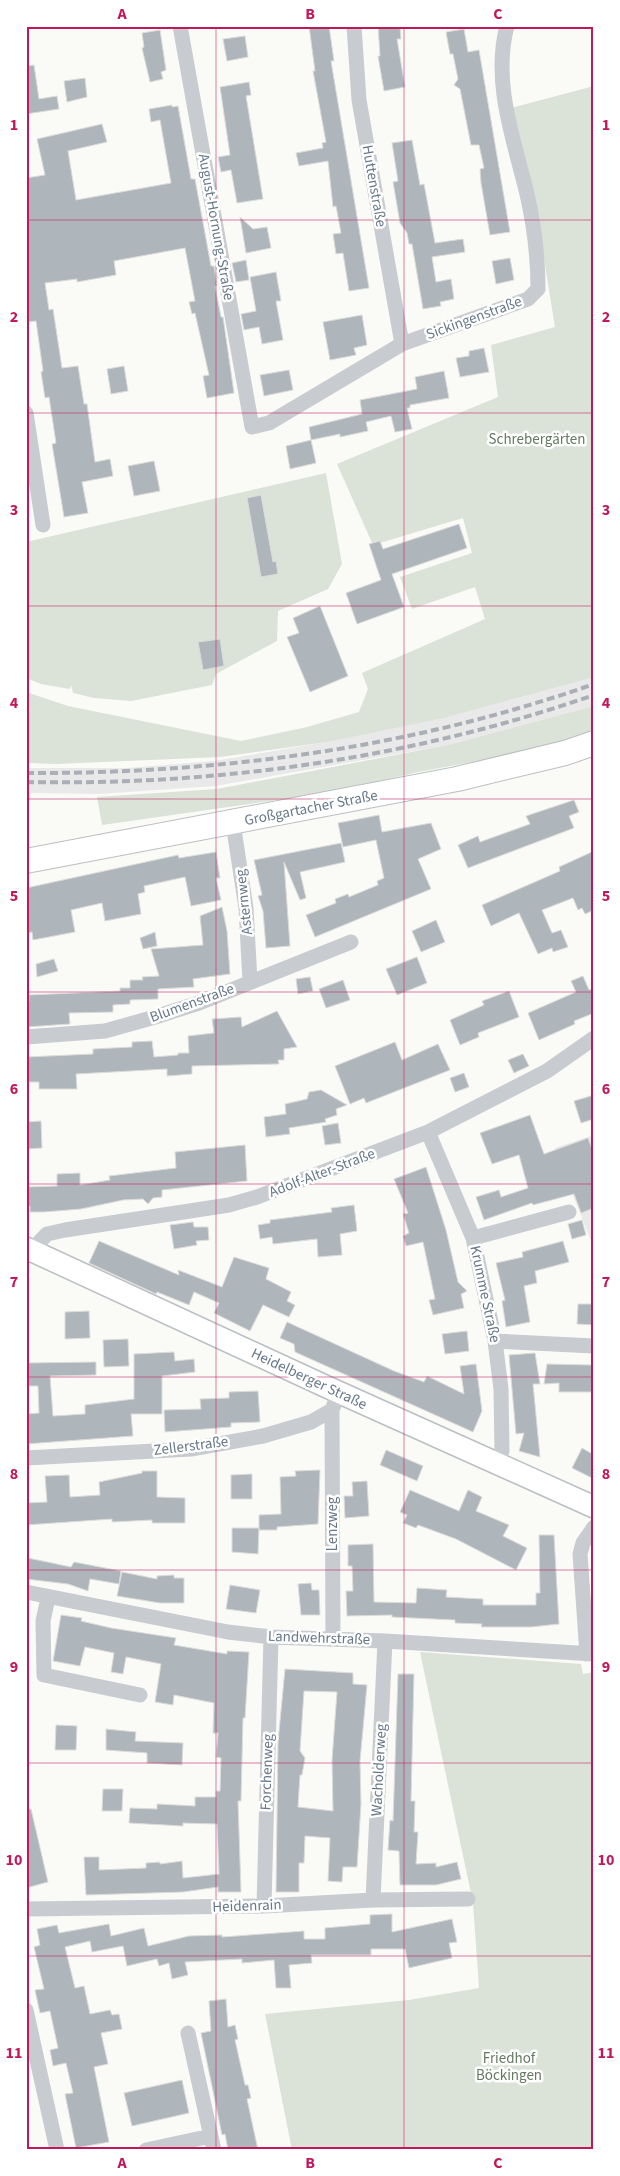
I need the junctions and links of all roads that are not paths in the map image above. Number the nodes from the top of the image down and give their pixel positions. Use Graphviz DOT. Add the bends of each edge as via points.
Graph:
graph roads {
  1 [pos="180,26"];
  2 [pos="354,26"];
  3 [pos="507,26"];
  4 [pos="402,344"];
  5 [pos="26,413"];
  6 [pos="252,427"];
  7 [pos="43,525"];
  8 [pos="594,743"];
  9 [pos="234,823"];
  10 [pos="26,861"];
  11 [pos="351,942"];
  12 [pos="250,982"];
  13 [pos="26,1037"];
  14 [pos="594,1038"];
  15 [pos="428,1132"];
  16 [pos="570,1212"];
  17 [pos="473,1238"];
  18 [pos="29,1249"];
  19 [pos="495,1341"];
  20 [pos="594,1346"];
  21 [pos="335,1401"];
  22 [pos="26,1458"];
  23 [pos="497,1464"];
  24 [pos="594,1507"];
  25 [pos="594,1527"];
  26 [pos="26,1592"];
  27 [pos="48,1598"];
  28 [pos="271,1637"];
  29 [pos="333,1639"];
  30 [pos="386,1641"];
  31 [pos="590,1654"];
  32 [pos="140,1695"];
  33 [pos="468,1899"];
  34 [pos="373,1900"];
  35 [pos="264,1906"];
  36 [pos="26,1910"];
  37 [pos="26,2010"];
  38 [pos="188,2033"];
  39 [pos="213,2143"];
  40 [pos="57,2150"];
  41 [pos="146,2150"];
  1 -- 6 [label="street, August-Hornung-Straße"];
  2 -- 4 [label="street, Huttenstraße" via="359,100"];
  3 -- 4 [label="street, Sickingenstraße" via="501,60 502,84 527,196 538,289 528,299"];
  4 -- 6 [label="street, Sickingenstraße" via="269,423"];
  5 -- 7 [label="street"];
  8 -- 9 [label="main road, Großgartacher Straße" via="457,779"];
  9 -- 10 [label="main road, Großgartacher Straße"];
  9 -- 12 [label="street, Asternweg" via="246,908"];
  11 -- 12 [label="street, Blumenstraße"];
  12 -- 13 [label="street, Blumenstraße" via="199,1003 105,1031"];
  14 -- 15 [label="street, Adolf-Alter-Straße" via="547,1071"];
  15 -- 17 [label="street, Krumme Straße"];
  15 -- 18 [label="street, Adolf-Alter-Straße" via="257,1197 229,1205 47,1234"];
  16 -- 17 [label="street"];
  17 -- 19 [label="street, Krumme Straße"];
  18 -- 21 [label="main road, Heidelberger Straße"];
  19 -- 20 [label="street"];
  19 -- 23 [label="street, Krumme Straße" via="501,1389 502,1451"];
  21 -- 22 [label="street, Zellerstraße" via="311,1422 263,1436 191,1448"];
  21 -- 23 [label="main road, Heidelberger Straße"];
  21 -- 29 [label="street, Lenzweg"];
  23 -- 24 [label="main road, Heidelberger Straße"];
  25 -- 31 [label="street" via="580,1554"];
  26 -- 27 [label="street, Landwehrstraße"];
  27 -- 28 [label="street, Landwehrstraße"];
  27 -- 32 [label="street" via="43,1621 44,1675"];
  28 -- 29 [label="street, Landwehrstraße"];
  28 -- 35 [label="street, Forchenweg"];
  29 -- 30 [label="street, Landwehrstraße"];
  30 -- 31 [label="street, Landwehrstraße"];
  30 -- 34 [label="street, Wacholderweg"];
  33 -- 34 [label="street, Heidenrain"];
  34 -- 35 [label="street, Heidenrain"];
  35 -- 36 [label="street, Heidenrain"];
  37 -- 40 [label="street"];
  38 -- 39 [label="street"];
  39 -- 41 [label="street"];
}
